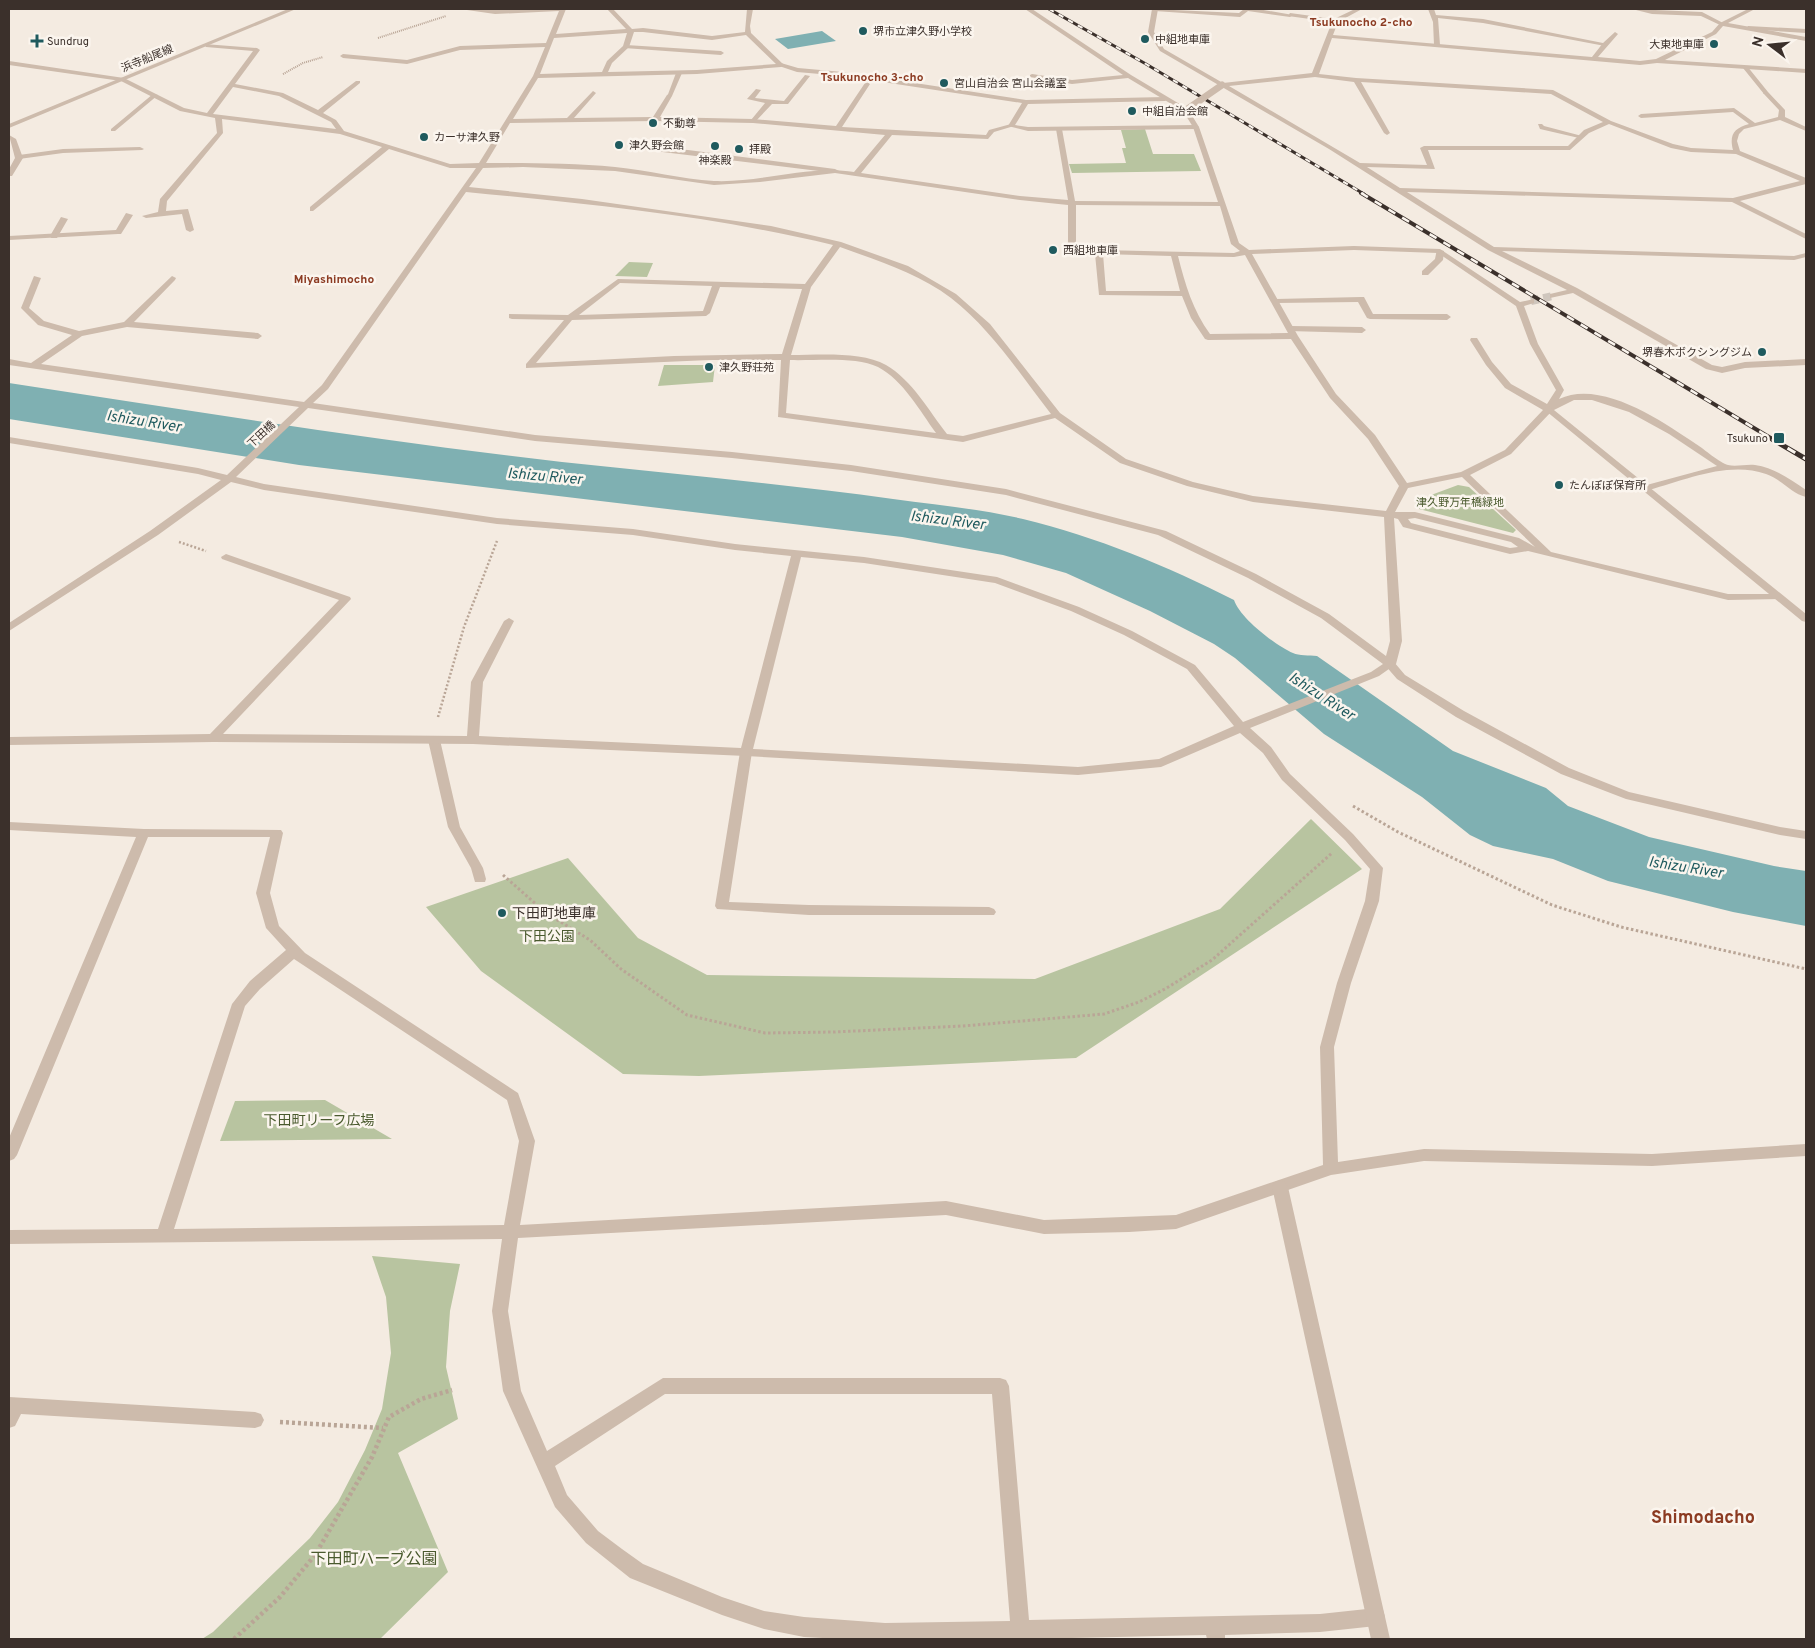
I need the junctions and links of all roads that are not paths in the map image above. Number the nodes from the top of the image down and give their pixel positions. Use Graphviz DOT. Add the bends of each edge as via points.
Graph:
graph roads {
  1 [pos="293,9"];
  2 [pos="563,9"];
  3 [pos="610,9"];
  4 [pos="750,9"];
  5 [pos="1028,9"];
  6 [pos="1155,9"];
  7 [pos="1247,9"];
  8 [pos="1359,9"];
  9 [pos="1431,9"];
  10 [pos="1635,9"];
  11 [pos="1752,9"];
  12 [pos="463,10"];
  13 [pos="1433,16"];
  14 [pos="1335,21"];
  15 [pos="1722,24"];
  16 [pos="1748,28"];
  17 [pos="631,30"];
  18 [pos="1806,31"];
  19 [pos="748,33"];
  20 [pos="1615,34"];
  21 [pos="553,36"];
  22 [pos="1329,36"];
  23 [pos="1806,39"];
  24 [pos="1605,44"];
  25 [pos="206,45"];
  26 [pos="550,45"];
  27 [pos="1438,45"];
  28 [pos="626,46"];
  29 [pos="721,53"];
  30 [pos="343,56"];
  31 [pos="1594,59"];
  32 [pos="1657,61"];
  33 [pos="9,63"];
  34 [pos="781,65"];
  35 [pos="1745,67"];
  36 [pos="1806,71"];
  37 [pos="679,73"];
  38 [pos="604,75"];
  39 [pos="1315,75"];
  40 [pos="536,76"];
  41 [pos="807,76"];
  42 [pos="1032,76"];
  43 [pos="1129,76"];
  44 [pos="122,79"];
  45 [pos="1356,80"];
  46 [pos="358,82"];
  47 [pos="867,84"];
  48 [pos="231,85"];
  49 [pos="1222,85"];
  50 [pos="758,90"];
  51 [pos="593,93"];
  52 [pos="155,95"];
  53 [pos="1165,99"];
  54 [pos="770,102"];
  55 [pos="1026,102"];
  56 [pos="1186,110"];
  57 [pos="319,113"];
  58 [pos="209,115"];
  59 [pos="1641,116"];
  60 [pos="218,117"];
  61 [pos="1781,118"];
  62 [pos="656,119"];
  63 [pos="569,120"];
  64 [pos="508,121"];
  65 [pos="753,121"];
  66 [pos="1609,122"];
  67 [pos="1540,125"];
  68 [pos="1754,125"];
  69 [pos="9,126"];
  70 [pos="1010,126"];
  71 [pos="1196,127"];
  72 [pos="838,128"];
  73 [pos="1058,129"];
  74 [pos="1806,129"];
  75 [pos="113,130"];
  76 [pos="341,132"];
  77 [pos="890,133"];
  78 [pos="1387,134"];
  79 [pos="1579,136"];
  80 [pos="9,137"];
  81 [pos="388,146"];
  82 [pos="140,149"];
  83 [pos="648,150"];
  84 [pos="1737,152"];
  85 [pos="19,157"];
  86 [pos="1359,166"];
  87 [pos="480,167"];
  88 [pos="835,171"];
  89 [pos="9,174"];
  90 [pos="856,174"];
  91 [pos="1806,181"];
  92 [pos="463,189"];
  93 [pos="1398,190"];
  94 [pos="1733,200"];
  95 [pos="1072,203"];
  96 [pos="1223,204"];
  97 [pos="313,209"];
  98 [pos="162,213"];
  99 [pos="130,215"];
  100 [pos="146,216"];
  101 [pos="64,219"];
  102 [pos="190,230"];
  103 [pos="54,236"];
  104 [pos="1806,237"];
  105 [pos="9,238"];
  106 [pos="838,244"];
  107 [pos="1491,248"];
  108 [pos="1099,252"];
  109 [pos="1247,252"];
  110 [pos="1440,252"];
  111 [pos="1174,254"];
  112 [pos="1806,256"];
  113 [pos="1425,273"];
  114 [pos="37,278"];
  115 [pos="172,278"];
  116 [pos="717,283"];
  117 [pos="807,287"];
  118 [pos="1574,290"];
  119 [pos="1184,294"];
  120 [pos="1553,296"];
  121 [pos="1276,300"];
  122 [pos="1532,301"];
  123 [pos="1519,304"];
  124 [pos="512,316"];
  125 [pos="1446,317"];
  126 [pos="570,318"];
  127 [pos="127,324"];
  128 [pos="1362,330"];
  129 [pos="1292,332"];
  130 [pos="78,334"];
  131 [pos="258,336"];
  132 [pos="1474,340"];
  133 [pos="786,357"];
  134 [pos="9,362"];
  135 [pos="1806,362"];
  136 [pos="32,366"];
  137 [pos="306,406"];
  138 [pos="1550,409"];
  139 [pos="1057,415"];
  140 [pos="944,437"];
  141 [pos="9,440"];
  142 [pos="1725,467"];
  143 [pos="1464,474"];
  144 [pos="230,478"];
  145 [pos="1404,486"];
  146 [pos="1646,488"];
  147 [pos="1806,494"];
  148 [pos="1395,515"];
  149 [pos="1528,548"];
  150 [pos="797,553"];
  151 [pos="1548,554"];
  152 [pos="226,557"];
  153 [pos="1777,597"];
  154 [pos="1806,619"];
  155 [pos="14,620"];
  156 [pos="509,621"];
  157 [pos="9,628"];
  158 [pos="1390,664"];
  159 [pos="1242,728"];
  160 [pos="213,738"];
  161 [pos="9,740"];
  162 [pos="434,740"];
  163 [pos="473,740"];
  164 [pos="746,752"];
  165 [pos="9,826"];
  166 [pos="144,833"];
  167 [pos="1806,835"];
  168 [pos="480,879"];
  169 [pos="989,912"];
  170 [pos="294,951"];
  171 [pos="1806,1150"];
  172 [pos="9,1155"];
  173 [pos="1331,1169"];
  174 [pos="1280,1187"];
  175 [pos="510,1232"];
  176 [pos="164,1236"];
  177 [pos="9,1237"];
  178 [pos="11,1410"];
  179 [pos="255,1420"];
  180 [pos="544,1463"];
  181 [pos="1376,1616"];
  182 [pos="1020,1631"];
  183 [pos="1215,1632"];
  184 [pos="895,1636"];
  185 [pos="1381,1639"];
  1 -- 25 [label="street, 浜寺船尾線"];
  2 -- 12 [label="street"];
  2 -- 21 [label="street, 下田橋"];
  3 -- 17 [label="street"];
  4 -- 19 [label="street"];
  5 -- 43 [label="street"];
  6 -- 7 [label="street" via="1240,15"];
  6 -- 49 [label="street" via="1152,32 1162,50"];
  7 -- 14 [label="street"];
  8 -- 14 [label="street"];
  9 -- 13 [label="street"];
  10 -- 15 [label="street" via="1702,14"];
  11 -- 15 [label="street"];
  13 -- 24 [label="street" via="1483,21"];
  13 -- 27 [label="street"];
  14 -- 22 [label="street"];
  15 -- 16 [label="street"];
  15 -- 32 [label="street" via="1714,34"];
  16 -- 18 [label="street"];
  16 -- 23 [label="street"];
  17 -- 19 [label="street" via="712,38"];
  17 -- 21 [label="street"];
  17 -- 28 [label="street"];
  19 -- 34 [label="street"];
  20 -- 24 [label="street"];
  21 -- 26 [label="street, 下田橋"];
  22 -- 27 [label="street"];
  22 -- 39 [label="street"];
  24 -- 31 [label="street"];
  25 -- 44 [label="street, 浜寺船尾線"];
  25 -- 48 [label="street" via="257,50"];
  26 -- 30 [label="street" via="460,48 407,62"];
  26 -- 40 [label="street, 下田橋"];
  27 -- 31 [label="street"];
  28 -- 29 [label="street"];
  28 -- 38 [label="street" via="609,62"];
  31 -- 32 [label="street" via="1640,63"];
  32 -- 35 [label="street"];
  33 -- 44 [label="street"];
  34 -- 37 [label="street"];
  34 -- 55 [label="street" via="797,70"];
  35 -- 36 [label="street"];
  35 -- 61 [label="street" via="1782,110"];
  37 -- 38 [label="street"];
  37 -- 62 [label="street"];
  38 -- 40 [label="street"];
  39 -- 45 [label="street"];
  39 -- 49 [label="street"];
  40 -- 64 [label="street, 下田橋"];
  41 -- 54 [label="street" via="786,103"];
  42 -- 43 [label="street" via="1072,82"];
  43 -- 53 [label="street"];
  44 -- 52 [label="street"];
  44 -- 69 [label="street, 浜寺船尾線"];
  45 -- 66 [label="street" via="1553,92"];
  45 -- 78 [label="street"];
  46 -- 57 [label="street"];
  47 -- 72 [label="street"];
  48 -- 57 [label="street" via="281,94"];
  48 -- 58 [label="street"];
  49 -- 56 [label="street, bridge"];
  49 -- 86 [label="street"];
  50 -- 54 [label="street" via="750,99"];
  51 -- 63 [label="street"];
  52 -- 58 [label="street" via="182,110"];
  52 -- 75 [label="street"];
  53 -- 55 [label="street"];
  53 -- 56 [label="street"];
  54 -- 65 [label="street"];
  55 -- 70 [label="street"];
  56 -- 71 [label="street"];
  57 -- 76 [label="street" via="334,121"];
  58 -- 60 [label="street"];
  59 -- 68 [label="street" via="1734,110"];
  60 -- 76 [label="street"];
  60 -- 98 [label="street" via="220,133 162,201"];
  61 -- 68 [label="street"];
  61 -- 74 [label="street"];
  62 -- 63 [label="street"];
  62 -- 65 [label="street"];
  63 -- 64 [label="street"];
  64 -- 87 [label="street, 下田橋"];
  65 -- 72 [label="street"];
  66 -- 79 [label="street"];
  66 -- 84 [label="street" via="1671,146"];
  67 -- 79 [label="street"];
  68 -- 84 [label="street" via="1736,133"];
  70 -- 73 [label="street"];
  70 -- 77 [label="street" via="991,131 988,137"];
  71 -- 73 [label="street"];
  71 -- 96 [label="street"];
  72 -- 77 [label="street"];
  73 -- 95 [label="street"];
  76 -- 81 [label="street"];
  77 -- 90 [label="street"];
  79 -- 86 [label="street" via="1570,148 1424,148 1432,167"];
  80 -- 85 [label="street" via="13,139"];
  81 -- 87 [label="street" via="450,166"];
  81 -- 97 [label="street"];
  82 -- 85 [label="street" via="63,151"];
  83 -- 88 [label="street"];
  84 -- 91 [label="street"];
  85 -- 89 [label="street"];
  86 -- 93 [label="street"];
  87 -- 88 [label="street" via="523,165 615,169 714,183"];
  87 -- 92 [label="street, 下田橋"];
  88 -- 90 [label="street"];
  90 -- 95 [label="street"];
  91 -- 94 [label="street"];
  92 -- 106 [label="street" via="771,228"];
  92 -- 137 [label="street, 下田橋" via="326,387"];
  93 -- 94 [label="street"];
  93 -- 107 [label="street"];
  94 -- 104 [label="street"];
  95 -- 96 [label="street"];
  95 -- 108 [label="street" via="1072,249"];
  96 -- 109 [label="street" via="1235,244"];
  98 -- 100 [label="street"];
  98 -- 102 [label="street" via="185,211"];
  99 -- 103 [label="street" via="118,232"];
  101 -- 103 [label="street"];
  103 -- 105 [label="street"];
  106 -- 117 [label="street"];
  106 -- 139 [label="street" via="905,268 953,296 987,326"];
  107 -- 112 [label="street"];
  107 -- 118 [label="street"];
  108 -- 111 [label="street"];
  108 -- 119 [label="street" via="1102,293"];
  109 -- 110 [label="street" via="1354,248"];
  109 -- 111 [label="street" via="1234,255"];
  109 -- 121 [label="street"];
  110 -- 113 [label="street" via="1439,260"];
  110 -- 123 [label="street"];
  111 -- 119 [label="street"];
  114 -- 130 [label="street" via="25,308 41,323"];
  115 -- 127 [label="street"];
  116 -- 117 [label="street"];
  116 -- 126 [label="street" via="618,281"];
  116 -- 126 [label="street" via="706,313"];
  117 -- 133 [label="street"];
  118 -- 120 [label="street"];
  118 -- 135 [label="street" via="1709,367 1722,370 1745,365"];
  119 -- 129 [label="street" via="1208,337"];
  121 -- 125 [label="street" via="1361,299 1370,316"];
  121 -- 129 [label="street"];
  122 -- 123 [label="street"];
  123 -- 138 [label="street" via="1534,344 1560,390"];
  124 -- 126 [label="street"];
  126 -- 133 [label="street" via="529,366 686,358"];
  127 -- 130 [label="street"];
  127 -- 131 [label="street"];
  128 -- 129 [label="street"];
  129 -- 145 [label="street" via="1333,396 1372,437"];
  130 -- 136 [label="street"];
  132 -- 138 [label="street" via="1508,386"];
  133 -- 140 [label="street" via="858,360 881,366 896,376"];
  133 -- 140 [label="street" via="781,416"];
  134 -- 136 [label="street"];
  136 -- 137 [label="street"];
  137 -- 144 [label="street, 下田橋"];
  137 -- 158 [label="street" via="535,438 851,468 1006,492 1162,533 1252,576 1325,616"];
  138 -- 142 [label="street" via="1572,397 1602,399 1633,410"];
  138 -- 143 [label="street" via="1508,452"];
  138 -- 146 [label="street"];
  139 -- 140 [label="street" via="962,440"];
  139 -- 148 [label="street" via="1123,461 1190,484 1252,499"];
  141 -- 144 [label="street"];
  142 -- 146 [label="street"];
  142 -- 147 [label="street" via="1770,472"];
  143 -- 145 [label="street"];
  143 -- 151 [label="street"];
  144 -- 150 [label="street" via="264,487 506,521 633,532"];
  144 -- 155 [label="street, 下田橋" via="154,533"];
  145 -- 148 [label="street"];
  146 -- 153 [label="street"];
  148 -- 149 [label="street" via="1415,515 1515,540"];
  148 -- 149 [label="street" via="1407,525 1510,551"];
  148 -- 158 [label="street" via="1396,641"];
  149 -- 151 [label="street"];
  150 -- 159 [label="street" via="997,580 1048,598 1128,633 1191,667"];
  150 -- 164 [label="street"];
  151 -- 153 [label="street" via="1728,597"];
  152 -- 160 [label="street" via="346,599"];
  153 -- 154 [label="street"];
  155 -- 157 [label="street, 下田橋"];
  156 -- 163 [label="street" via="477,682"];
  158 -- 159 [label="street" via="1375,674"];
  158 -- 167 [label="street" via="1401,677 1460,714 1565,771 1626,795"];
  159 -- 164 [label="street" via="1161,763 1078,771"];
  159 -- 173 [label="street" via="1267,750 1286,776 1377,868 1372,901 1344,983 1327,1047"];
  160 -- 161 [label="street"];
  160 -- 162 [label="street"];
  162 -- 163 [label="street"];
  162 -- 168 [label="street" via="454,827"];
  163 -- 164 [label="street"];
  164 -- 169 [label="street" via="722,906"];
  165 -- 166 [label="street"];
  166 -- 170 [label="street" via="277,833 263,893 273,928"];
  166 -- 172 [label="street"];
  170 -- 175 [label="street" via="514,1097 527,1141"];
  170 -- 176 [label="street" via="238,1004"];
  171 -- 173 [label="street" via="1652,1160 1424,1155"];
  173 -- 174 [label="street"];
  174 -- 175 [label="street" via="1176,1222 1129,1225 1044,1227 946,1208"];
  174 -- 181 [label="street"];
  175 -- 176 [label="street"];
  175 -- 180 [label="street" via="500,1311 512,1390"];
  176 -- 177 [label="street"];
  178 -- 179 [label="street"];
  180 -- 182 [label="street" via="663,1386 1000,1386"];
  180 -- 184 [label="street" via="561,1502 592,1537 638,1571 764,1620 804,1628"];
  181 -- 183 [label="street"];
  181 -- 185 [label="street"];
  182 -- 183 [label="street"];
  182 -- 184 [label="street"];
}
